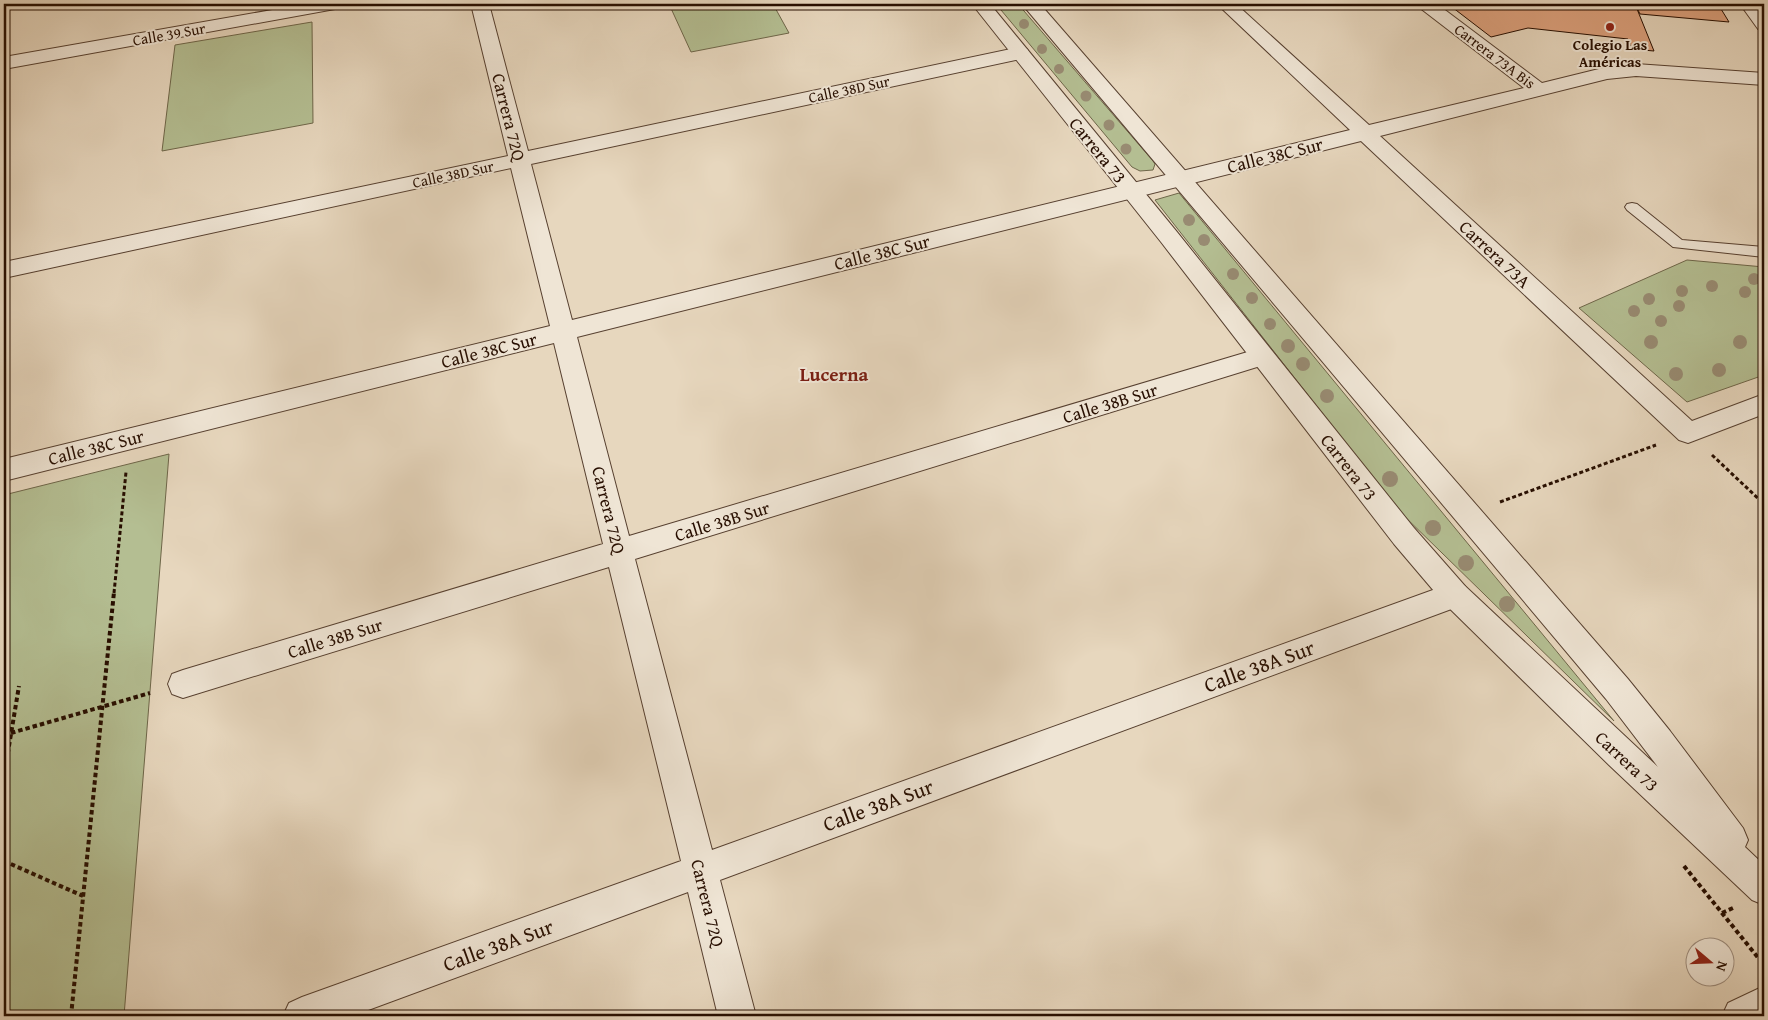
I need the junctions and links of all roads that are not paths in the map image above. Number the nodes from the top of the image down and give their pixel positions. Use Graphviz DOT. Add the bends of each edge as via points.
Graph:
graph roads {
  1 [pos="334,4"];
  2 [pos="480,4"];
  3 [pos="981,4"];
  4 [pos="1031,4"];
  5 [pos="1226,4"];
  6 [pos="1426,4"];
  7 [pos="1749,4"];
  8 [pos="1764,26"];
  9 [pos="1020,53"];
  10 [pos="4,63"];
  11 [pos="1764,79"];
  12 [pos="1539,90"];
  13 [pos="1365,133"];
  14 [pos="520,160"];
  15 [pos="1181,179"];
  16 [pos="1132,191"];
  17 [pos="1632,207"];
  18 [pos="1764,252"];
  19 [pos="4,270"];
  20 [pos="564,331"];
  21 [pos="1261,357"];
  22 [pos="1764,404"];
  23 [pos="4,470"];
  24 [pos="620,552"];
  25 [pos="1455,595"];
  26 [pos="183,684"];
  27 [pos="700,871"];
  28 [pos="1764,887"];
  29 [pos="1764,1004"];
  30 [pos="302,1016"];
  31 [pos="737,1016"];
  32 [pos="1741,1016"];
  1 -- 10 [label="street, Calle 39 Sur"];
  2 -- 14 [label="street, Carrera 72Q"];
  3 -- 9 [label="street, Carrera 73"];
  4 -- 15 [label="street, Carrera 73"];
  5 -- 13 [label="street, Carrera 73A"];
  6 -- 12 [label="street, Carrera 73A Bis"];
  7 -- 8 [label="street"];
  9 -- 14 [label="street, Calle 38D Sur"];
  9 -- 16 [label="street, Carrera 73"];
  11 -- 12 [label="street, Calle 38C Sur" via="1636,70 1607,73"];
  12 -- 13 [label="street, Calle 38C Sur"];
  13 -- 15 [label="street, Calle 38C Sur"];
  13 -- 22 [label="street, Carrera 73A" via="1688,433"];
  14 -- 19 [label="street, Calle 38D Sur"];
  14 -- 20 [label="street, Carrera 72Q"];
  15 -- 16 [label="street, Calle 38C Sur"];
  15 -- 28 [label="street, Carrera 73" via="1617,690 1659,742"];
  16 -- 20 [label="street, Calle 38C Sur"];
  16 -- 21 [label="street, Carrera 73"];
  17 -- 18 [label="lane" via="1678,244"];
  20 -- 23 [label="street, Calle 38C Sur"];
  20 -- 24 [label="street, Carrera 72Q"];
  21 -- 24 [label="street, Calle 38B Sur"];
  21 -- 25 [label="street, Carrera 73"];
  24 -- 26 [label="street, Calle 38B Sur"];
  24 -- 27 [label="street, Carrera 72Q"];
  25 -- 27 [label="street, Calle 38A Sur"];
  25 -- 28 [label="street, Carrera 73" via="1591,727"];
  27 -- 30 [label="street, Calle 38A Sur"];
  27 -- 31 [label="street, Carrera 72Q"];
  29 -- 32 [label="street"];
}
